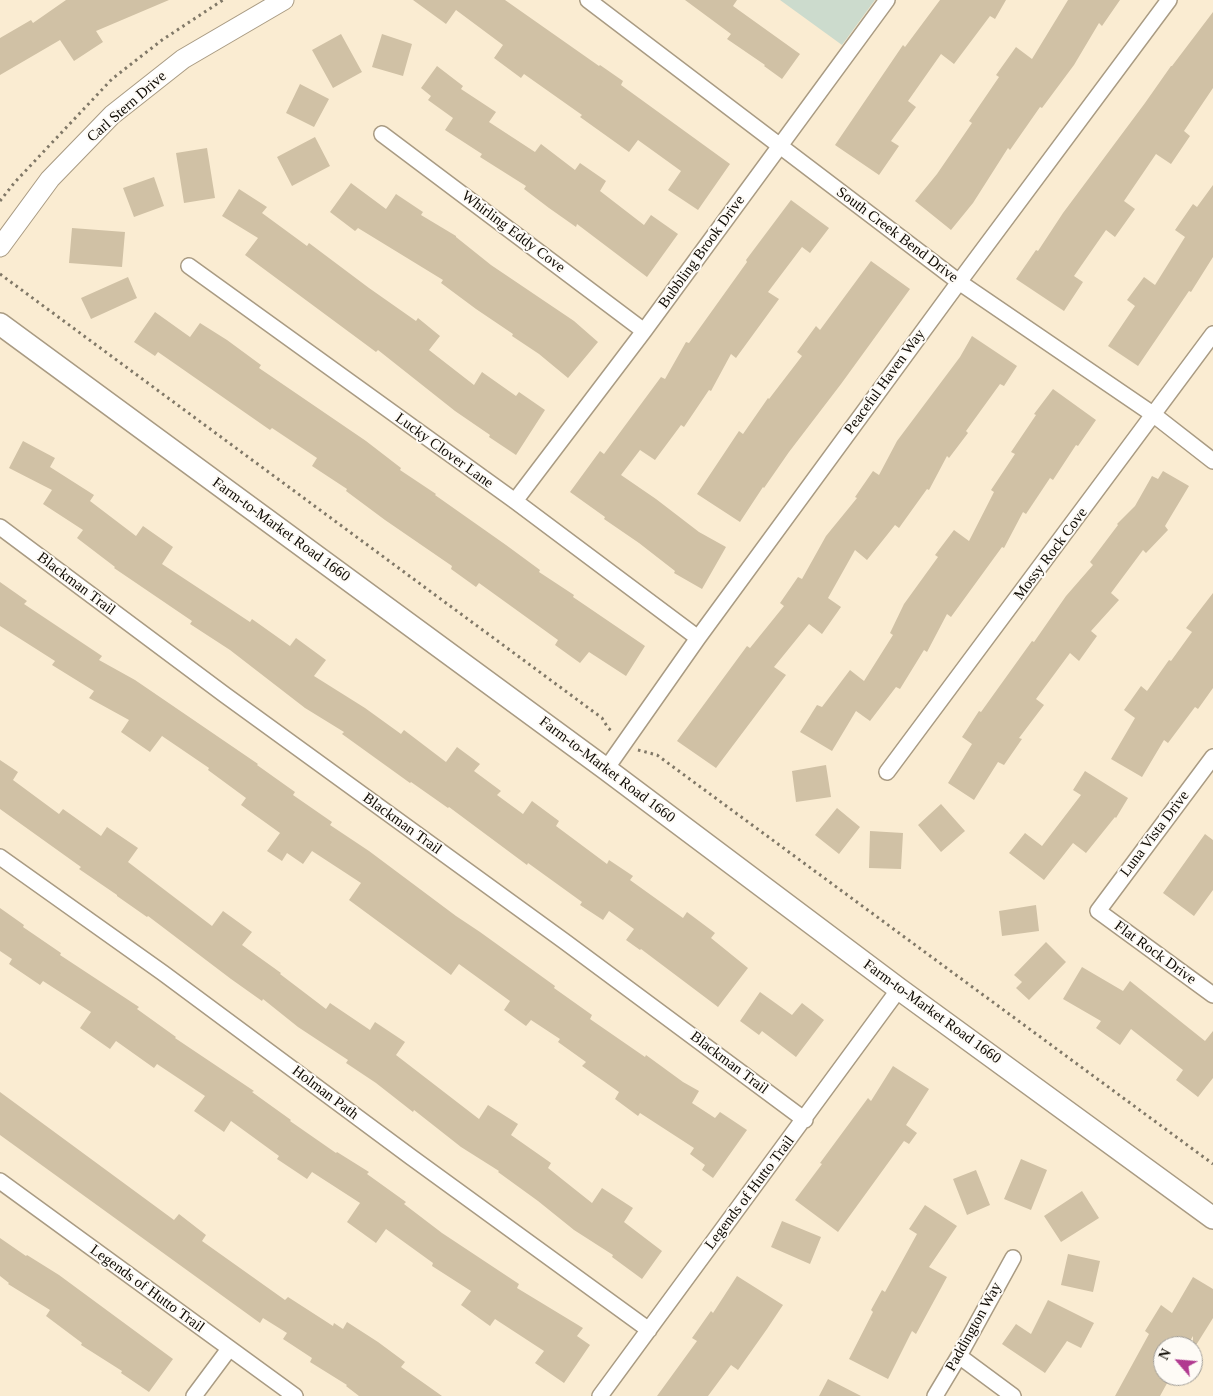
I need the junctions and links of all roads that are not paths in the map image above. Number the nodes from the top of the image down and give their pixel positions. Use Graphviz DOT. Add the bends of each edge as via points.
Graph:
graph roads {
  1 [pos="284,0"];
  2 [pos="588,0"];
  3 [pos="887,0"];
  4 [pos="1169,0"];
  5 [pos="382,134"];
  6 [pos="780,146"];
  7 [pos="0,247"];
  8 [pos="189,266"];
  9 [pos="958,282"];
  10 [pos="0,324"];
  11 [pos="644,331"];
  12 [pos="1213,334"];
  13 [pos="1154,415"];
  14 [pos="1213,461"];
  15 [pos="515,501"];
  16 [pos="0,528"];
  17 [pos="698,638"];
  18 [pos="1213,757"];
  19 [pos="606,769"];
  20 [pos="887,772"];
  21 [pos="0,857"];
  22 [pos="1098,911"];
  23 [pos="899,989"];
  24 [pos="1213,995"];
  25 [pos="805,1120"];
  26 [pos="0,1180"];
  27 [pos="1213,1218"];
  28 [pos="1013,1258"];
  29 [pos="649,1330"];
  30 [pos="229,1349"];
  31 [pos="959,1356"];
  32 [pos="194,1396"];
  33 [pos="295,1396"];
  34 [pos="600,1396"];
  35 [pos="935,1396"];
  36 [pos="1013,1396"];
  1 -- 7 [label="street, Carl Stern Drive" via="183,59 112,115 50,179"];
  2 -- 6 [label="street, South Creek Bend Drive"];
  3 -- 6 [label="street, Bubbling Brook Drive"];
  4 -- 9 [label="street, Peaceful Haven Way"];
  5 -- 11 [label="street, Whirling Eddy Cove"];
  6 -- 9 [label="street, South Creek Bend Drive"];
  6 -- 11 [label="street, Bubbling Brook Drive"];
  8 -- 15 [label="street, Lucky Clover Lane"];
  9 -- 13 [label="street, South Creek Bend Drive"];
  9 -- 17 [label="street, Peaceful Haven Way"];
  10 -- 19 [label="main road, Farm-to-Market Road 1660"];
  11 -- 15 [label="street, Bubbling Brook Drive"];
  12 -- 13 [label="street, Mossy Rock Cove"];
  13 -- 14 [label="street, South Creek Bend Drive"];
  13 -- 20 [label="street, Mossy Rock Cove"];
  15 -- 17 [label="street, Lucky Clover Lane"];
  16 -- 25 [label="street, Blackman Trail"];
  17 -- 19 [label="street, Peaceful Haven Way"];
  18 -- 22 [label="street, Luna Vista Drive"];
  19 -- 23 [label="main road, Farm-to-Market Road 1660"];
  21 -- 29 [label="street, Holman Path"];
  22 -- 24 [label="street, Flat Rock Drive"];
  23 -- 25 [label="street, Legends of Hutto Trail"];
  23 -- 27 [label="main road, Farm-to-Market Road 1660"];
  25 -- 29 [label="street, Legends of Hutto Trail"];
  26 -- 30 [label="street, Legends of Hutto Trail"];
  28 -- 31 [label="street, Paddington Way"];
  29 -- 34 [label="street, Legends of Hutto Trail"];
  30 -- 32 [label="street"];
  30 -- 33 [label="street, Legends of Hutto Trail"];
  31 -- 35 [label="street, Paddington Way"];
  31 -- 36 [label="street"];
}
